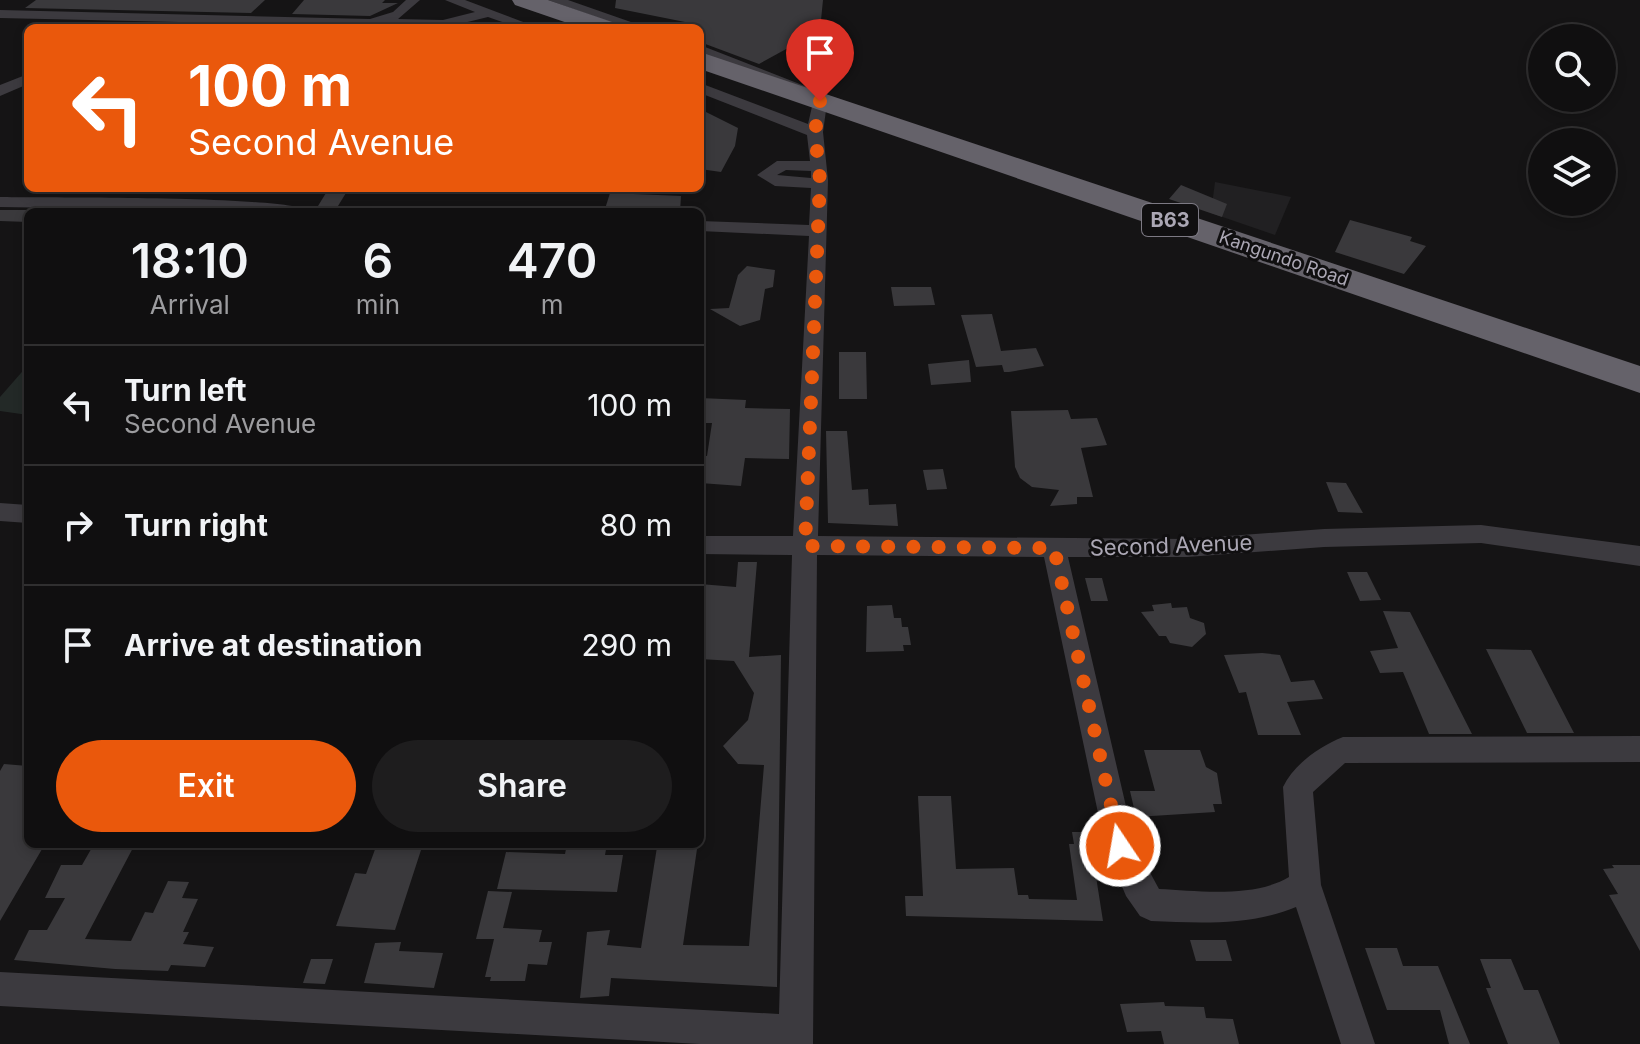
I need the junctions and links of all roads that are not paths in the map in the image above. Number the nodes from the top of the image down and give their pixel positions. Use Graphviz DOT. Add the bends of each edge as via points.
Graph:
graph roads {
  1 [pos="68,0"];
  2 [pos="413,0"];
  3 [pos="452,0"];
  4 [pos="524,0"];
  5 [pos="555,0"];
  6 [pos="489,13"];
  7 [pos="0,14"];
  8 [pos="44,14"];
  9 [pos="155,17"];
  10 [pos="377,23"];
  11 [pos="145,24"];
  12 [pos="521,24"];
  13 [pos="594,24"];
  14 [pos="629,24"];
  15 [pos="704,50"];
  16 [pos="704,62"];
  17 [pos="24,80"];
  18 [pos="704,89"];
  19 [pos="0,91"];
  20 [pos="823,113"];
  21 [pos="259,192"];
  22 [pos="0,202"];
  23 [pos="249,207"];
  24 [pos="257,208"];
  25 [pos="704,226"];
  26 [pos="816,231"];
  27 [pos="1640,380"];
  28 [pos="704,545"];
  29 [pos="805,546"];
  30 [pos="1054,548"];
  31 [pos="1640,556"];
  32 [pos="1640,749"];
  33 [pos="1305,885"];
  34 [pos="0,989"];
  35 [pos="796,1038"];
  36 [pos="1358,1044"];
  1 -- 8 [label="street"];
  2 -- 10 [label="street" via="398,15"];
  3 -- 6 [label="street"];
  4 -- 13 [label="highway"];
  5 -- 14 [label="street"];
  6 -- 10 [label="street" via="443,24"];
  6 -- 12 [label="street"];
  7 -- 8 [label="street"];
  8 -- 9 [label="street"];
  9 -- 10 [label="street"];
  9 -- 11 [label="street"];
  15 -- 20 [label="street" via="829,96 835,101"];
  16 -- 20 [label="highway, Kangundo Road / B63"];
  17 -- 19 [label="street"];
  18 -- 20 [label="street"];
  20 -- 26 [label="street"];
  20 -- 27 [label="highway, Kangundo Road / B63"];
  21 -- 23 [label="street"];
  22 -- 23 [label="street"];
  23 -- 24 [label="street"];
  25 -- 26 [label="street"];
  26 -- 29 [label="street"];
  28 -- 29 [label="street, Second Avenue"];
  29 -- 30 [label="street, Second Avenue"];
  29 -- 35 [label="street"];
  30 -- 31 [label="street, Second Avenue" via="1187,548 1481,534"];
  30 -- 33 [label="street" via="1120,846 1151,905 1281,898"];
  32 -- 33 [label="street" via="1343,750 1298,787"];
  33 -- 36 [label="street"];
  34 -- 35 [label="street"];
}
